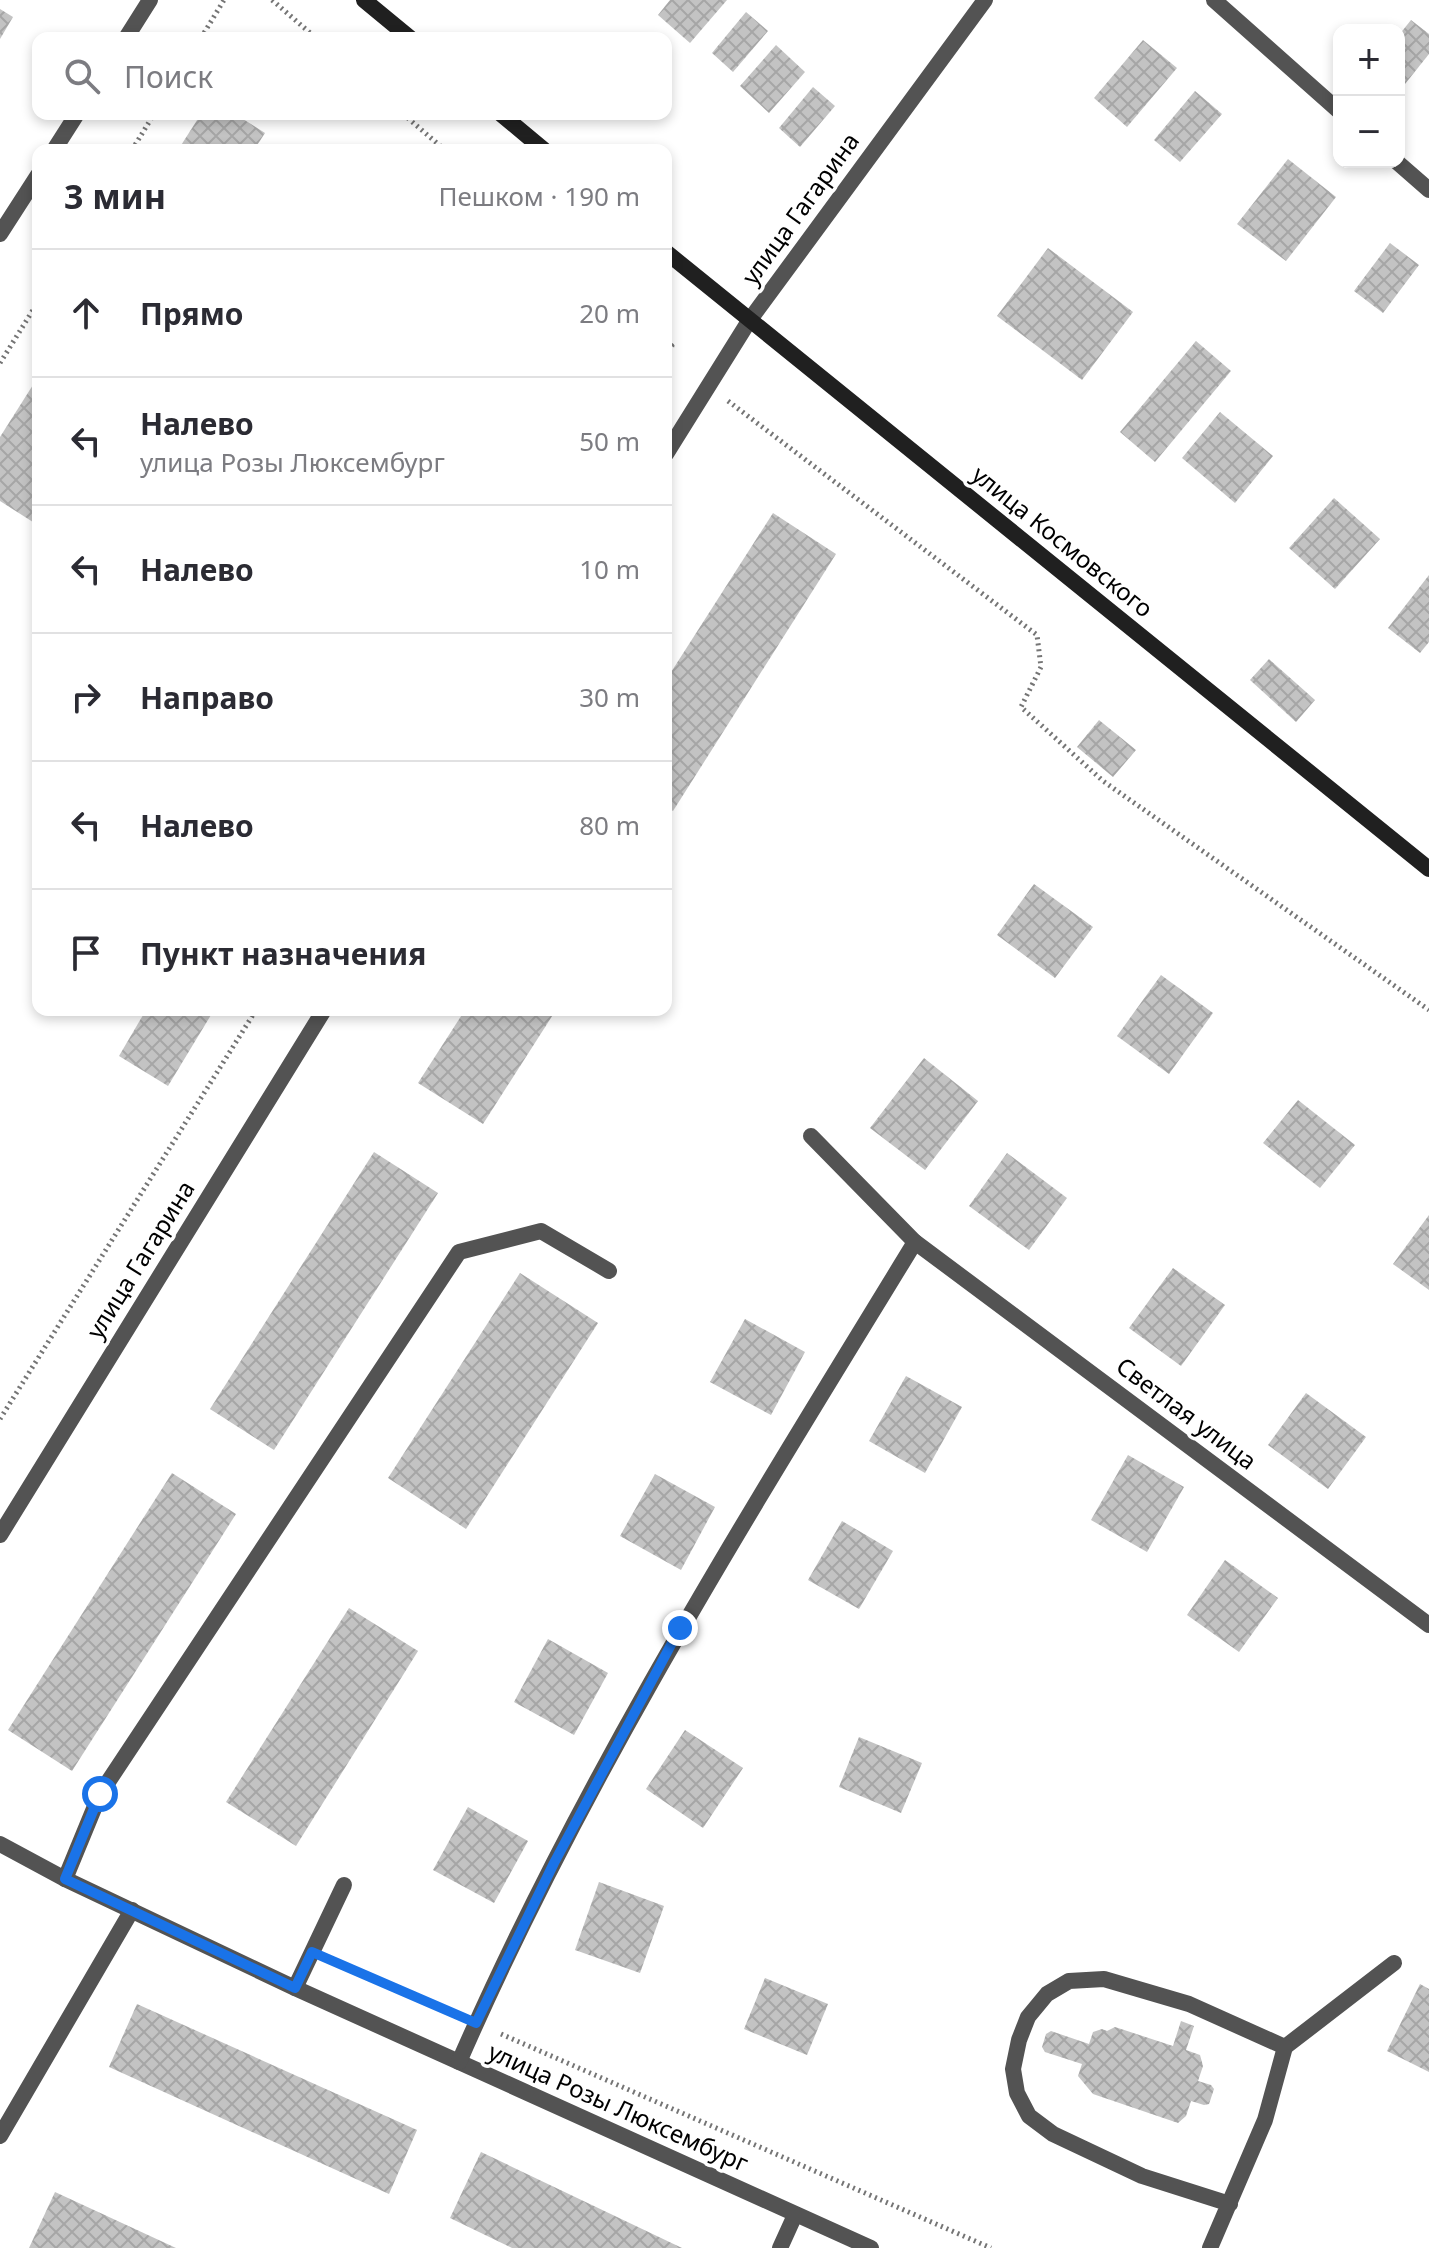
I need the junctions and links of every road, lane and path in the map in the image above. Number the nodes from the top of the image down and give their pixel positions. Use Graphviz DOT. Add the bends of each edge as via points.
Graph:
graph roads {
  1 [pos="150,0"];
  2 [pos="224,0"];
  3 [pos="272,0"];
  4 [pos="364,0"];
  5 [pos="985,0"];
  6 [pos="1214,0"];
  7 [pos="130,32"];
  8 [pos="205,32"];
  9 [pos="309,32"];
  10 [pos="403,32"];
  11 [pos="1333,106"];
  12 [pos="73,120"];
  13 [pos="150,120"];
  14 [pos="410,120"];
  15 [pos="508,120"];
  16 [pos="58,144"];
  17 [pos="136,144"];
  18 [pos="438,144"];
  19 [pos="537,144"];
  20 [pos="1404,168"];
  21 [pos="32,184"];
  22 [pos="1429,190"];
  23 [pos="0,234"];
  24 [pos="672,257"];
  25 [pos="32,312"];
  26 [pos="749,321"];
  27 [pos="0,363"];
  28 [pos="708,385"];
  29 [pos="672,444"];
  30 [pos="1429,869"];
  31 [pos="1429,1010"];
  32 [pos="252,1016"];
  33 [pos="320,1016"];
  34 [pos="811,1136"];
  35 [pos="915,1242"];
  36 [pos="609,1271"];
  37 [pos="0,1419"];
  38 [pos="0,1535"];
  39 [pos="1429,1625"];
  40 [pos="0,1844"];
  41 [pos="65,1879"];
  42 [pos="344,1885"];
  43 [pos="132,1910"];
  44 [pos="312,1952"];
  45 [pos="1394,1963"];
  46 [pos="295,1988"];
  47 [pos="476,2023"];
  48 [pos="1285,2047"];
  49 [pos="459,2062"];
  50 [pos="0,2136"];
  51 [pos="1230,2204"];
  52 [pos="795,2215"];
  53 [pos="780,2248"];
  54 [pos="871,2248"];
  55 [pos="991,2248"];
  56 [pos="1210,2248"];
  1 -- 7 [label="street"];
  2 -- 8 [label="path"];
  3 -- 9 [label="path"];
  4 -- 10 [label="main road"];
  5 -- 26 [label="street, улица Гагарина"];
  6 -- 11 [label="street"];
  12 -- 16 [label="street"];
  13 -- 17 [label="path"];
  14 -- 18 [label="path"];
  15 -- 19 [label="main road"];
  20 -- 22 [label="street"];
  21 -- 23 [label="street"];
  24 -- 26 [label="main road, улица Космовского"];
  25 -- 27 [label="path"];
  26 -- 28 [label="street, улица Гагарина"];
  26 -- 30 [label="main road, улица Космовского"];
  28 -- 29 [label="street, улица Гагарина"];
  28 -- 31 [label="path" via="1037,635 1041,667 1021,707 1103,781"];
  32 -- 37 [label="path"];
  33 -- 38 [label="street, улица Гагарина"];
  34 -- 35 [label="street, Светлая улица"];
  35 -- 39 [label="street, Светлая улица"];
  35 -- 47 [label="street" via="680,1628 554,1863"];
  36 -- 41 [label="street" via="541,1231 459,1252 100,1794"];
  40 -- 41 [label="street, улица Розы Люксембург"];
  41 -- 43 [label="street, улица Розы Люксембург"];
  42 -- 44 [label="street"];
  43 -- 46 [label="street, улица Розы Люксембург"];
  43 -- 50 [label="street"];
  44 -- 46 [label="street"];
  44 -- 47 [label="path"];
  45 -- 48 [label="street"];
  46 -- 49 [label="street, улица Розы Люксембург"];
  47 -- 49 [label="street"];
  47 -- 55 [label="path"];
  48 -- 51 [label="street" via="1265,2120"];
  48 -- 51 [label="street" via="1189,2004 1104,1979 1069,1981 1047,1994 1028,2017 1019,2040 1013,2069 1029,2116 1053,2134 1142,2176"];
  49 -- 52 [label="street, улица Розы Люксембург"];
  51 -- 56 [label="street"];
  52 -- 53 [label="street"];
  52 -- 54 [label="street, улица Розы Люксембург"];
}
